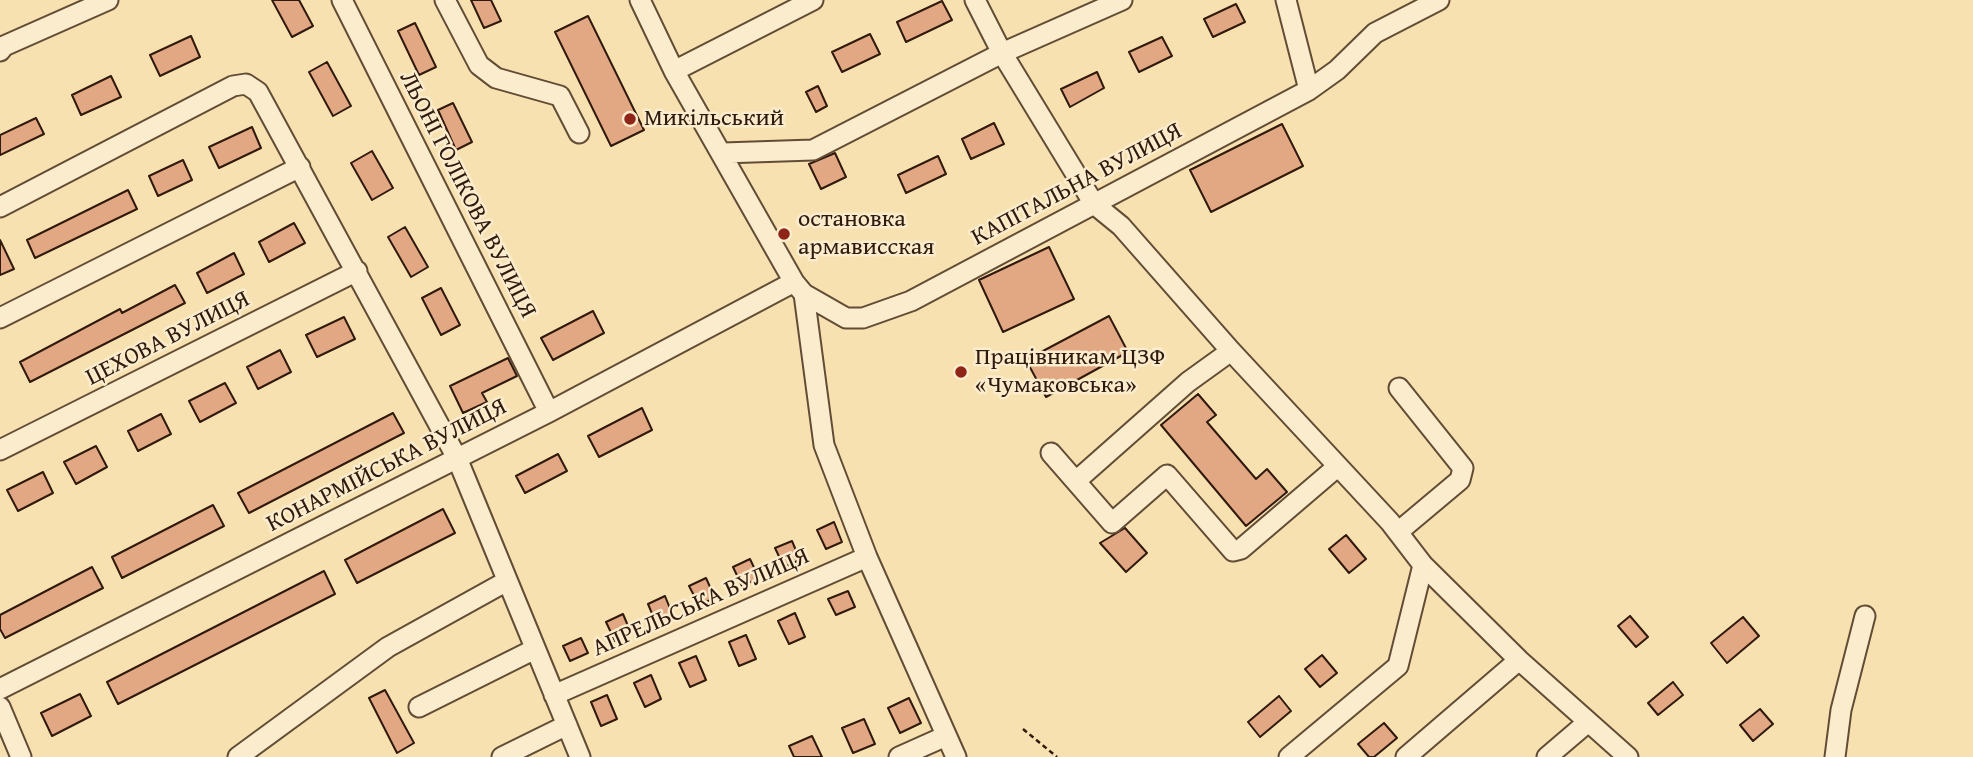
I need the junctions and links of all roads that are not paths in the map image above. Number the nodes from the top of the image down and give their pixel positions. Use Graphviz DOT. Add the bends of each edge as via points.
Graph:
graph roads {
  1 [pos="342,0"];
  2 [pos="445,0"];
  3 [pos="640,0"];
  4 [pos="813,0"];
  5 [pos="975,0"];
  6 [pos="1122,0"];
  7 [pos="1286,0"];
  8 [pos="1440,0"];
  9 [pos="103,1"];
  10 [pos="0,51"];
  11 [pos="1002,53"];
  12 [pos="674,71"];
  13 [pos="1309,90"];
  14 [pos="579,133"];
  15 [pos="723,153"];
  16 [pos="300,167"];
  17 [pos="1094,204"];
  18 [pos="0,207"];
  19 [pos="357,271"];
  20 [pos="799,288"];
  21 [pos="0,318"];
  22 [pos="1231,351"];
  23 [pos="1399,388"];
  24 [pos="549,412"];
  25 [pos="0,450"];
  26 [pos="1051,453"];
  27 [pos="457,458"];
  28 [pos="1337,467"];
  29 [pos="1076,481"];
  30 [pos="1398,532"];
  31 [pos="867,557"];
  32 [pos="1423,565"];
  33 [pos="507,581"];
  34 [pos="1865,615"];
  35 [pos="536,649"];
  36 [pos="1519,660"];
  37 [pos="0,689"];
  38 [pos="554,695"];
  39 [pos="0,707"];
  40 [pos="419,707"];
  41 [pos="1588,722"];
  42 [pos="567,725"];
  43 [pos="946,736"];
  44 [pos="22,757"];
  45 [pos="238,757"];
  46 [pos="502,757"];
  47 [pos="580,757"];
  48 [pos="899,757"];
  49 [pos="956,757"];
  50 [pos="1289,757"];
  51 [pos="1406,757"];
  52 [pos="1547,757"];
  53 [pos="1628,757"];
  54 [pos="1835,757"];
  1 -- 24 [label="street, ЛЬОНІ ГОЛІКОВА ВУЛИЦЯ"];
  2 -- 14 [label="street" via="479,65 496,78 560,96"];
  3 -- 12 [label="street"];
  4 -- 12 [label="street"];
  5 -- 11 [label="street"];
  6 -- 11 [label="street"];
  7 -- 13 [label="street"];
  8 -- 13 [label="street, КАПІТАЛЬНА ВУЛИЦЯ" via="1374,33"];
  9 -- 10 [label="street"];
  11 -- 15 [label="street" via="813,150"];
  11 -- 17 [label="street"];
  12 -- 15 [label="street"];
  13 -- 17 [label="street, КАПІТАЛЬНА ВУЛИЦЯ"];
  15 -- 20 [label="street"];
  16 -- 18 [label="street" via="258,92 246,84 233,86"];
  16 -- 19 [label="street"];
  16 -- 21 [label="street"];
  17 -- 20 [label="street, КАПІТАЛЬНА ВУЛИЦЯ" via="911,301 863,318 846,318"];
  17 -- 22 [label="street" via="1121,226"];
  19 -- 25 [label="street, ЦЕХОВА ВУЛИЦЯ"];
  19 -- 27 [label="street"];
  20 -- 24 [label="street, КОНАРМІЙСЬКА ВУЛИЦЯ"];
  20 -- 31 [label="street" via="824,445"];
  22 -- 28 [label="street"];
  22 -- 29 [label="street" via="1188,382"];
  23 -- 30 [label="street" via="1464,468 1460,480"];
  24 -- 27 [label="street, КОНАРМІЙСЬКА ВУЛИЦЯ"];
  26 -- 29 [label="street"];
  27 -- 33 [label="street"];
  27 -- 37 [label="street, КОНАРМІЙСЬКА ВУЛИЦЯ"];
  28 -- 29 [label="street" via="1233,551 1167,475 1112,523"];
  28 -- 30 [label="street"];
  30 -- 32 [label="street"];
  31 -- 38 [label="street, АПРЕЛЬСЬКА ВУЛИЦЯ"];
  31 -- 43 [label="street"];
  32 -- 36 [label="street"];
  32 -- 50 [label="street" via="1398,666"];
  33 -- 35 [label="street"];
  33 -- 45 [label="street" via="388,647"];
  34 -- 54 [label="street" via="1841,710"];
  35 -- 38 [label="street"];
  35 -- 40 [label="street"];
  36 -- 41 [label="street"];
  36 -- 51 [label="street"];
  38 -- 42 [label="street"];
  39 -- 44 [label="street"];
  41 -- 52 [label="street"];
  41 -- 53 [label="street"];
  42 -- 46 [label="street"];
  42 -- 47 [label="street"];
  43 -- 48 [label="street"];
  43 -- 49 [label="street"];
}
